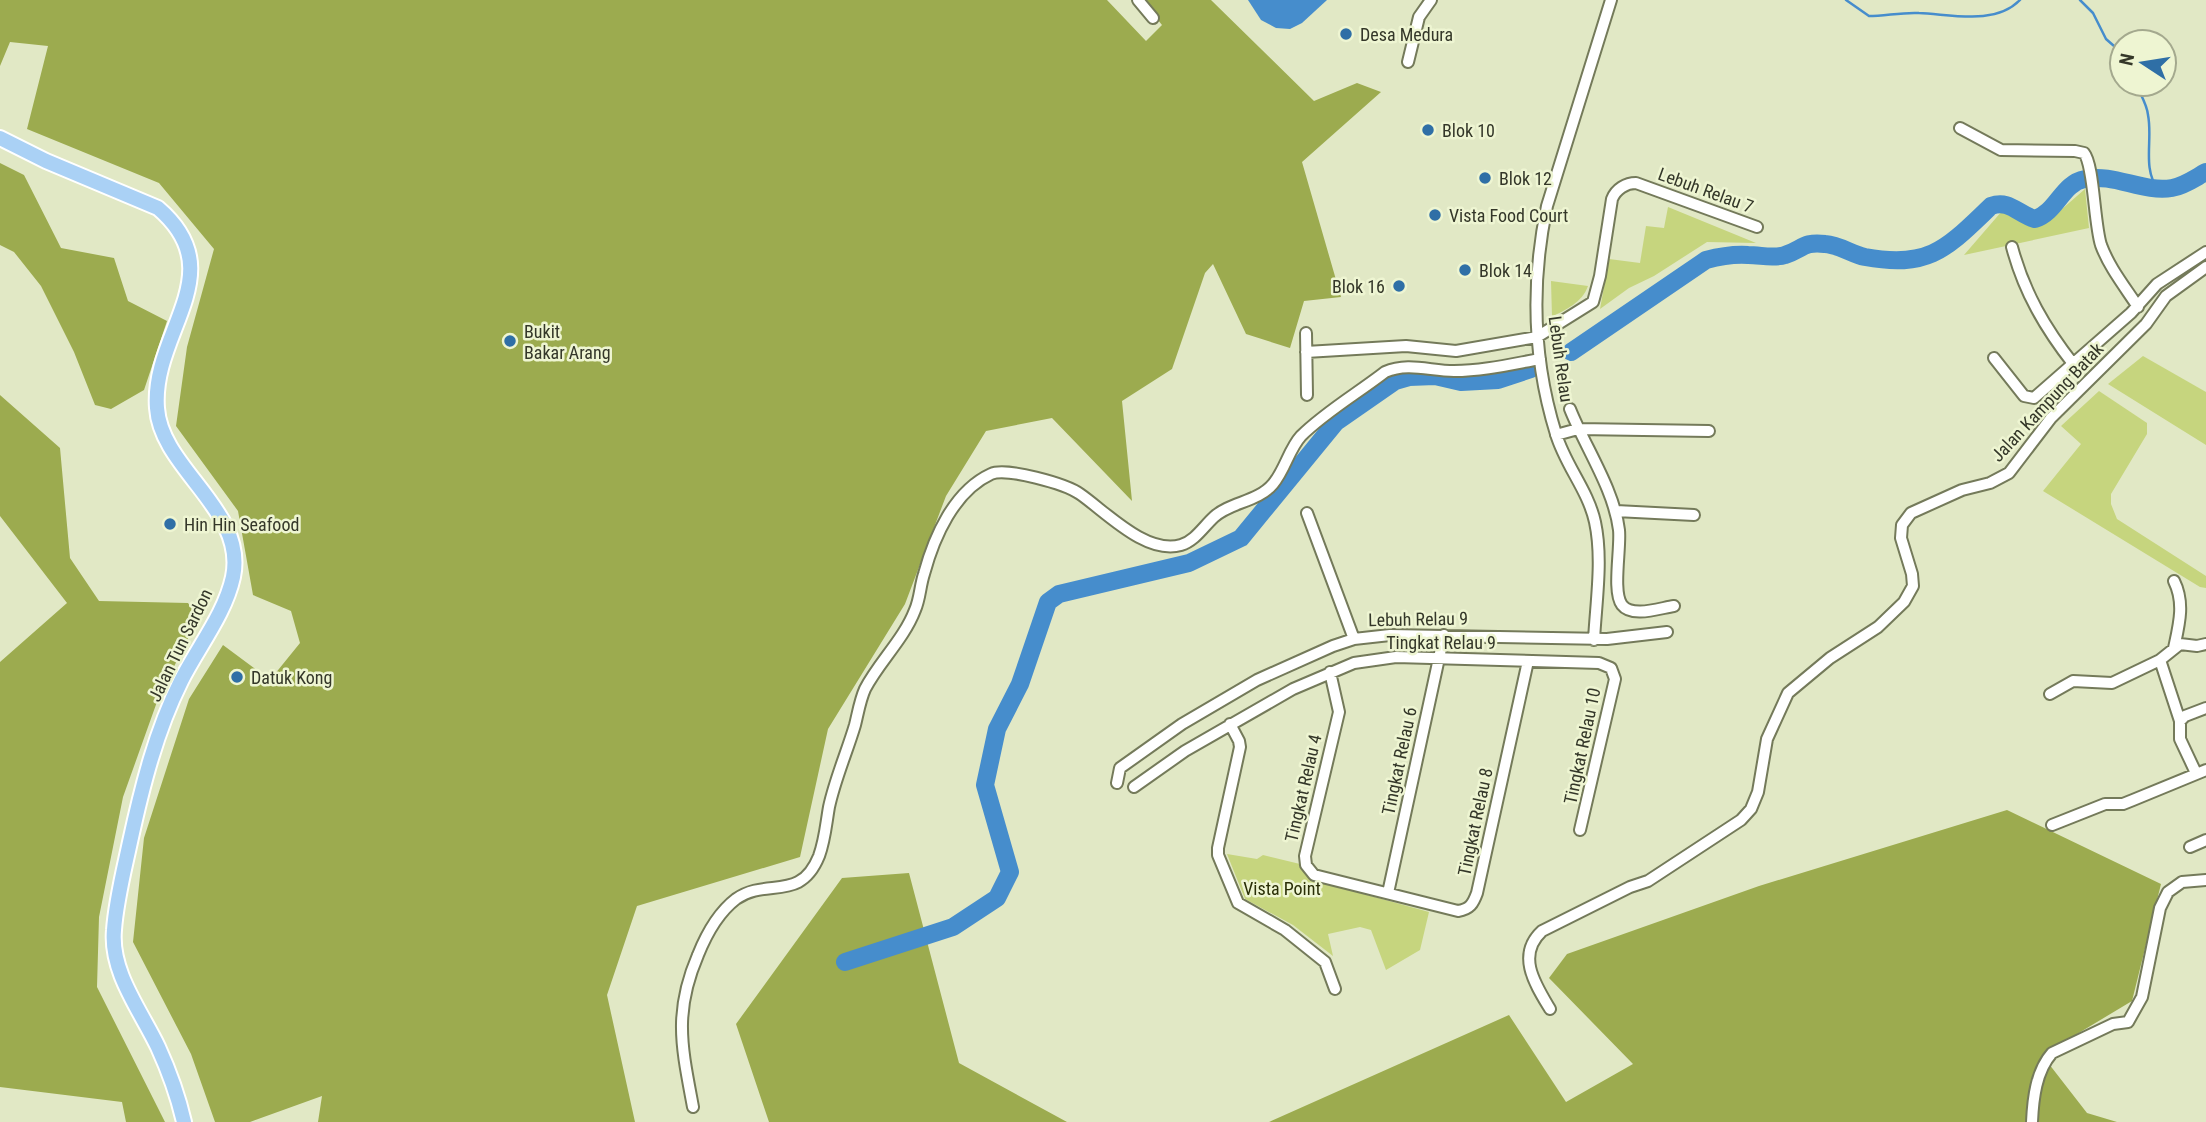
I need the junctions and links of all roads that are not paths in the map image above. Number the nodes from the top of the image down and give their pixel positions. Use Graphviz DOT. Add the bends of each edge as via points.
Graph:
graph roads {
  1 [pos="1138,0"];
  2 [pos="1431,0"];
  3 [pos="1611,0"];
  4 [pos="1153,18"];
  5 [pos="1408,62"];
  6 [pos="1959,128"];
  7 [pos="0,138"];
  8 [pos="1757,227"];
  9 [pos="2012,247"];
  10 [pos="2206,252"];
  11 [pos="2206,267"];
  12 [pos="2138,307"];
  13 [pos="1306,333"];
  14 [pos="1537,337"];
  15 [pos="1306,352"];
  16 [pos="1994,358"];
  17 [pos="1541,359"];
  18 [pos="2074,365"];
  19 [pos="1307,395"];
  20 [pos="1570,409"];
  21 [pos="1578,429"];
  22 [pos="1709,431"];
  23 [pos="1556,435"];
  24 [pos="1616,511"];
  25 [pos="1307,513"];
  26 [pos="1694,515"];
  27 [pos="2174,581"];
  28 [pos="1674,606"];
  29 [pos="1667,632"];
  30 [pos="1444,635"];
  31 [pos="1354,639"];
  32 [pos="1594,640"];
  33 [pos="2206,644"];
  34 [pos="2174,648"];
  35 [pos="1439,658"];
  36 [pos="2160,660"];
  37 [pos="1528,661"];
  38 [pos="1611,668"];
  39 [pos="1330,672"];
  40 [pos="2050,694"];
  41 [pos="2206,708"];
  42 [pos="2180,721"];
  43 [pos="1230,724"];
  44 [pos="2203,772"];
  45 [pos="1117,783"];
  46 [pos="1134,787"];
  47 [pos="2052,825"];
  48 [pos="1580,830"];
  49 [pos="2206,840"];
  50 [pos="2190,847"];
  51 [pos="2206,880"];
  52 [pos="1388,893"];
  53 [pos="1335,989"];
  54 [pos="1550,1009"];
  55 [pos="692,1107"];
  56 [pos="184,1122"];
  57 [pos="2032,1122"];
  1 -- 4 [label="street"];
  2 -- 5 [label="street" via="1419,17"];
  3 -- 14 [label="street, Lebuh Relau" via="1547,206 1537,277"];
  6 -- 12 [label="street" via="2001,150 2080,152 2088,158 2102,246"];
  7 -- 56 [label="main road, Jalan Tun Sardon" via="158,208 182,233 189,251 188,296 163,360 157,409 169,443 224,524 234,560 233,577 157,739 141,793 114,932 122,976 159,1049"];
  8 -- 14 [label="street, Lebuh Relau 7" via="1628,183 1613,195 1593,302"];
  9 -- 18 [label="street" via="2040,319"];
  10 -- 12 [label="street" via="2157,284"];
  11 -- 54 [label="street, Jalan Kampung Batak" via="2166,296 2146,324 2051,418 2009,473 1911,513 1902,525 1901,538 1912,574 1909,594 1892,616 1830,657 1788,693 1768,739 1758,792 1741,820 1648,881 1542,931 1534,939 1530,965"];
  12 -- 18 [label="street"];
  13 -- 15 [label="street"];
  14 -- 15 [label="street" via="1456,351 1406,346"];
  14 -- 17 [label="street, Lebuh Relau"];
  15 -- 19 [label="street"];
  16 -- 18 [label="street" via="2030,399"];
  17 -- 23 [label="street, Lebuh Relau"];
  17 -- 55 [label="street" via="1477,370 1407,366 1385,372 1300,438 1264,493 1216,515 1179,546 1152,543 1072,489 1014,472 992,473 972,486 938,537 915,611 866,689 833,788 814,867 799,883 736,899 712,927 697,957 680,1021"];
  20 -- 21 [label="street"];
  21 -- 22 [label="street"];
  21 -- 23 [label="street"];
  21 -- 24 [label="street"];
  23 -- 32 [label="street, Lebuh Relau" via="1595,521"];
  24 -- 26 [label="street"];
  24 -- 28 [label="street" via="1618,597 1623,606 1633,611"];
  25 -- 31 [label="street"];
  27 -- 34 [label="street" via="2181,609"];
  29 -- 32 [label="street, Lebuh Relau 9"];
  30 -- 31 [label="street, Lebuh Relau 9"];
  30 -- 32 [label="street, Lebuh Relau 9"];
  30 -- 35 [label="street, Tingkat Relau 6"];
  31 -- 45 [label="street, Lebuh Relau 9" via="1257,680 1182,724 1119,768"];
  33 -- 34 [label="street"];
  34 -- 36 [label="street"];
  35 -- 37 [label="street, Tingkat Relau 9"];
  35 -- 39 [label="street, Tingkat Relau 9" via="1396,657"];
  35 -- 52 [label="street, Tingkat Relau 6"];
  36 -- 40 [label="street" via="2112,682 2073,681"];
  36 -- 42 [label="street"];
  37 -- 38 [label="street, Tingkat Relau 9" via="1599,663"];
  37 -- 52 [label="street, Tingkat Relau 8" via="1473,904 1458,911"];
  38 -- 48 [label="street, Tingkat Relau 10" via="1615,679"];
  39 -- 43 [label="street, Tingkat Relau 9"];
  39 -- 52 [label="street, Tingkat Relau 4" via="1339,712 1306,865 1314,875"];
  41 -- 42 [label="street"];
  42 -- 44 [label="street" via="2180,740"];
  43 -- 46 [label="street, Tingkat Relau 9"];
  43 -- 53 [label="street" via="1240,747 1218,848 1223,866 1238,903 1285,930 1325,962"];
  44 -- 47 [label="street"];
  49 -- 50 [label="street"];
  51 -- 57 [label="street" via="2182,882 2168,892 2160,908 2142,997 2128,1021 2052,1053 2045,1062"];
}
